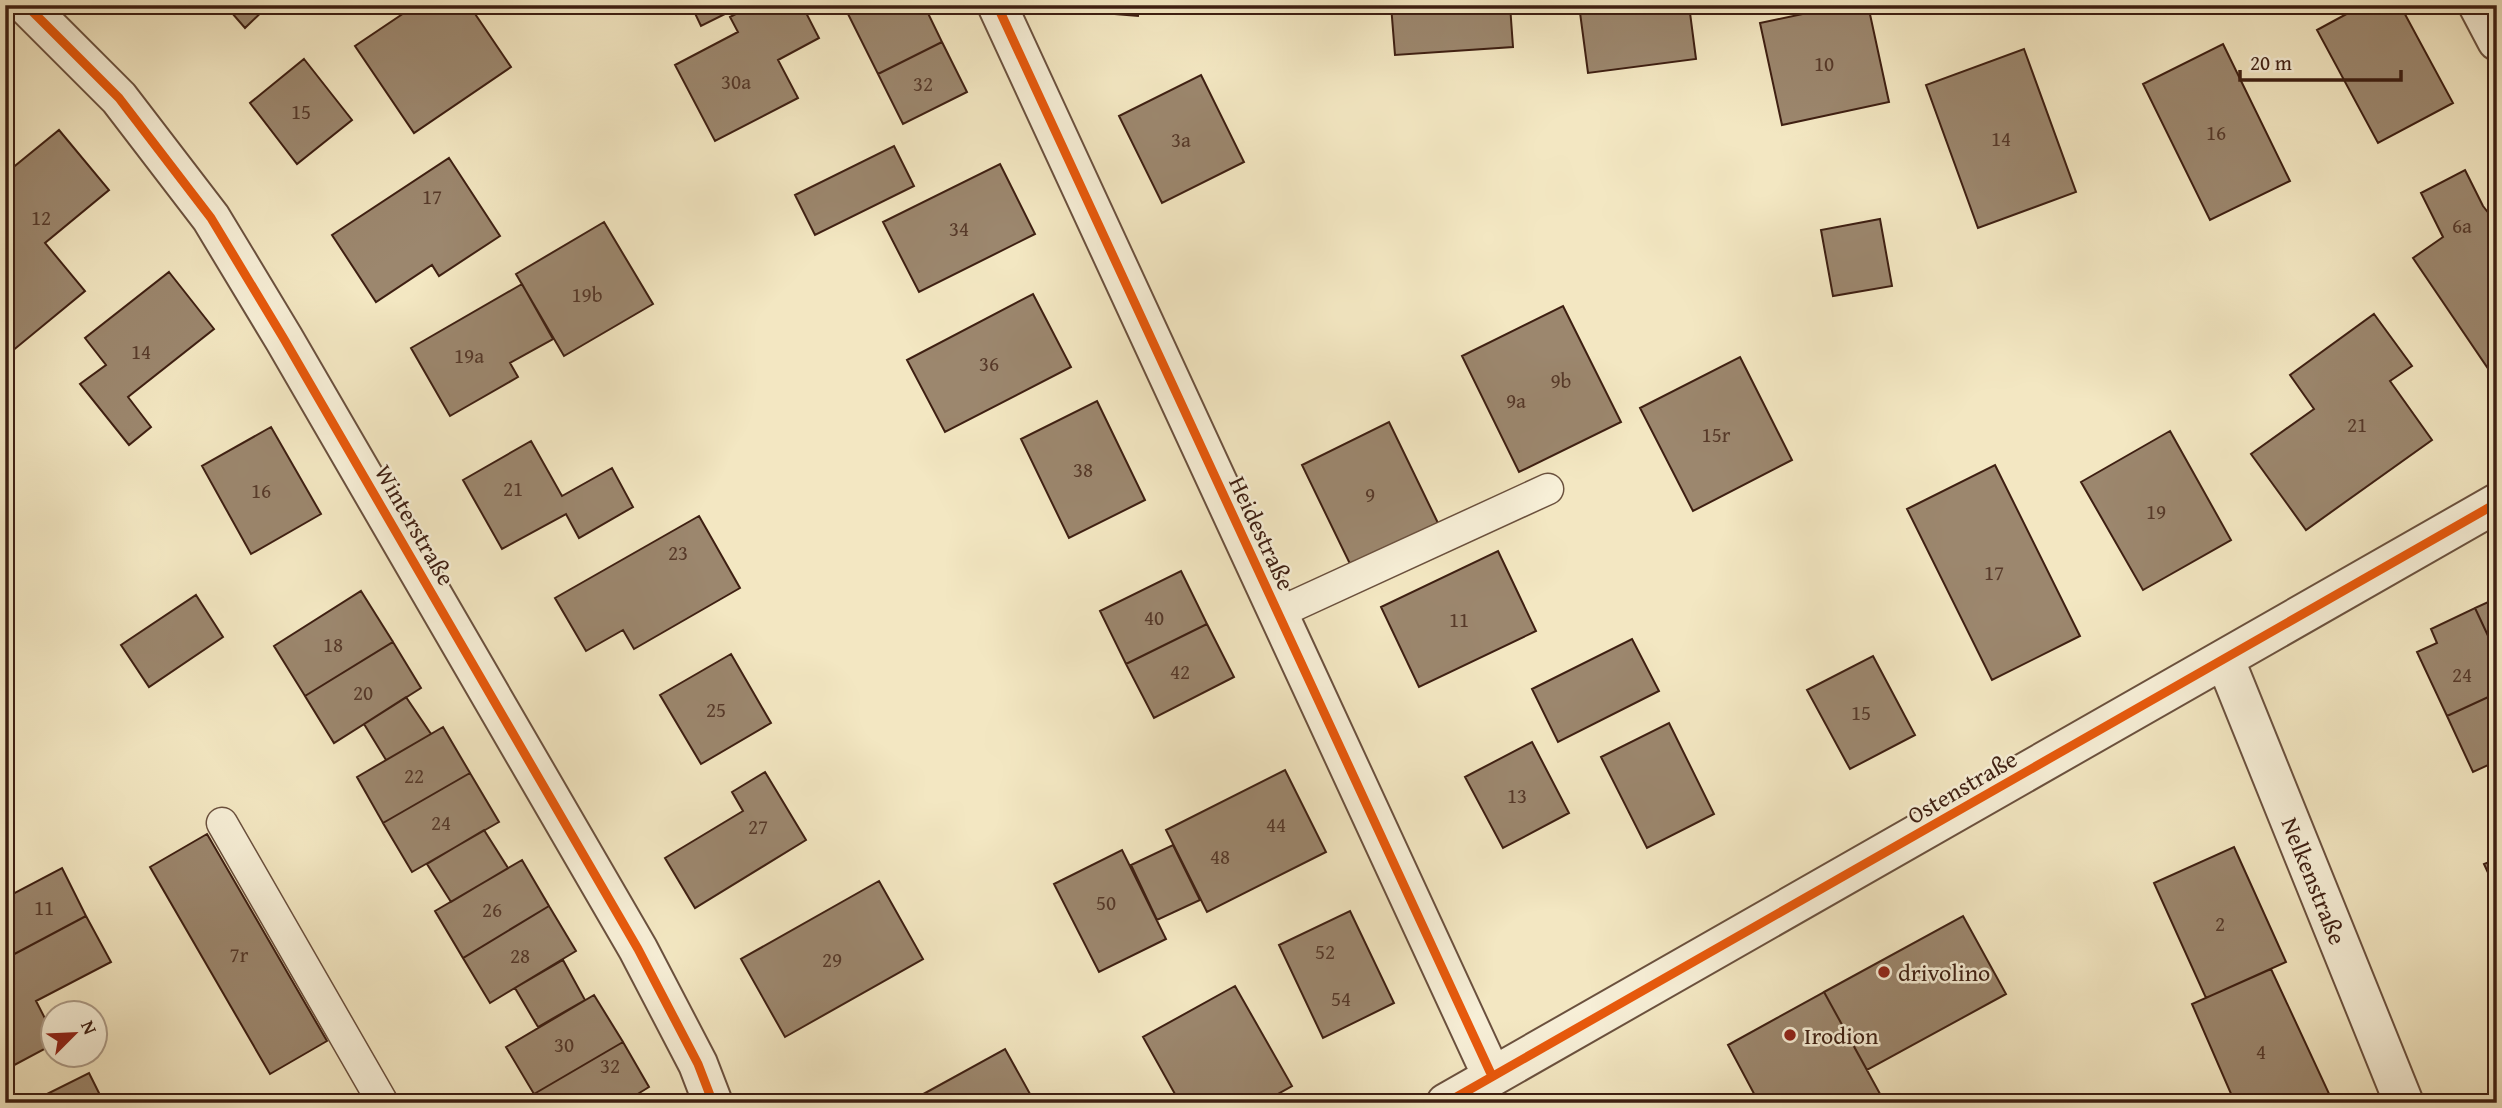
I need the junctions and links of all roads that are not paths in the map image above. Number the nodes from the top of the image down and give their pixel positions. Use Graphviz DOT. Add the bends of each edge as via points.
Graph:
graph roads {
  1 [pos="26,5"];
  2 [pos="997,5"];
  3 [pos="2478,5"];
  4 [pos="2497,41"];
  5 [pos="1548,489"];
  6 [pos="2497,503"];
  7 [pos="1278,613"];
  8 [pos="2225,660"];
  9 [pos="222,823"];
  10 [pos="1492,1076"];
  11 [pos="383,1103"];
  12 [pos="713,1103"];
  13 [pos="1446,1103"];
  14 [pos="2404,1103"];
  1 -- 12 [label="street, Winterstraße" via="119,98 211,218 618,914 698,1064"];
  2 -- 7 [label="street, Heidestraße"];
  3 -- 4 [label="street"];
  5 -- 7 [label="lane"];
  6 -- 8 [label="street, Ostenstraße"];
  7 -- 10 [label="street, Heidestraße"];
  8 -- 10 [label="street, Ostenstraße"];
  8 -- 14 [label="street, Nelkenstraße"];
  9 -- 11 [label="lane"];
  10 -- 13 [label="street, Ostenstraße"];
}
